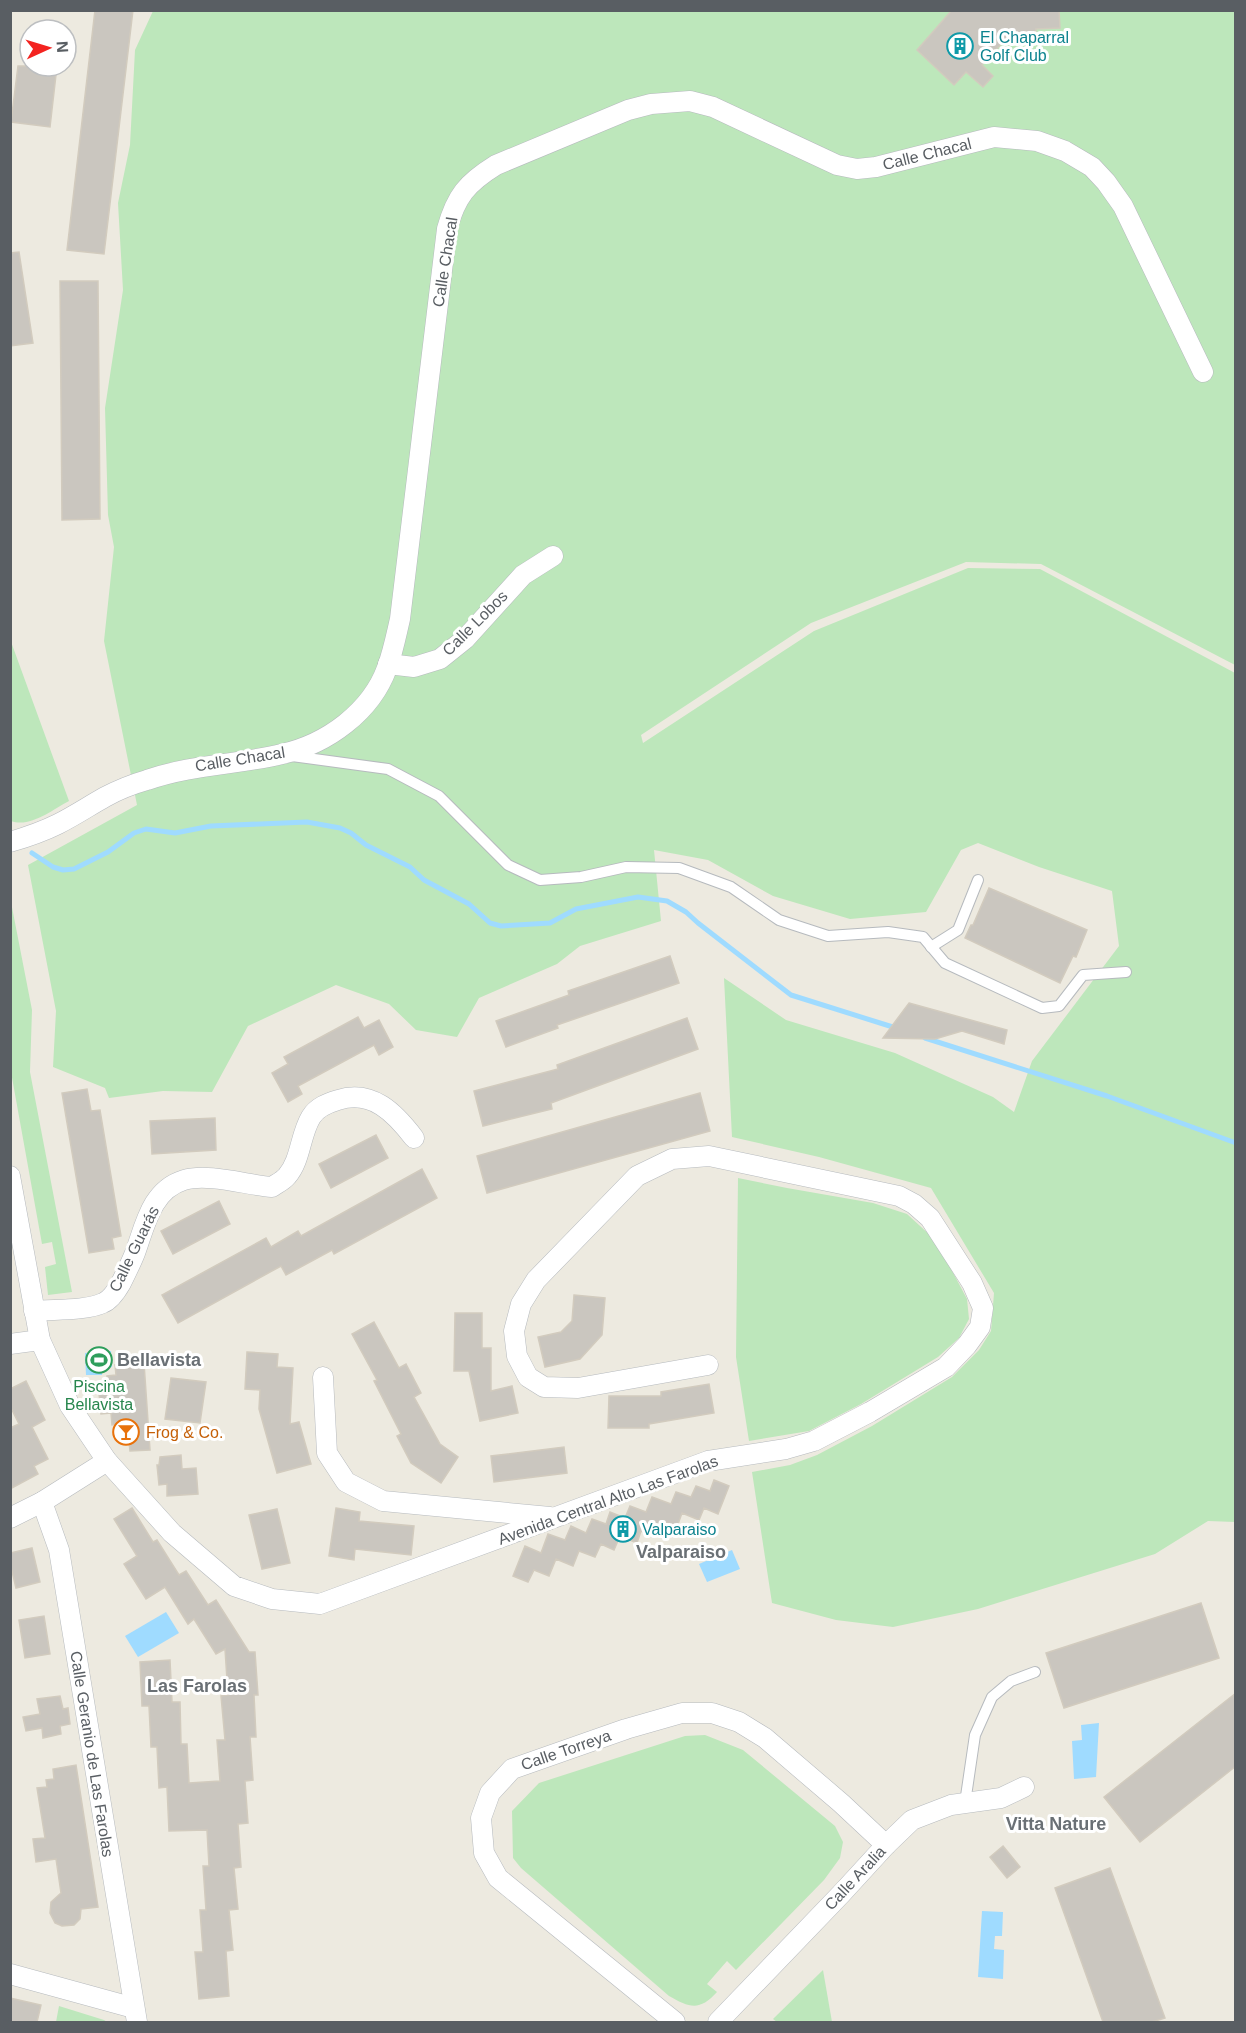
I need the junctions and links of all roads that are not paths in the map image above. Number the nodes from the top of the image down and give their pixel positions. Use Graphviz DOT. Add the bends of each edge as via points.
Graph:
graph roads {
  1 [pos="1203,372"];
  2 [pos="553,556"];
  3 [pos="388,664"];
  4 [pos="282,754"];
  5 [pos="10,842"];
  6 [pos="978,880"];
  7 [pos="931,947"];
  8 [pos="1126,972"];
  9 [pos="414,1138"];
  10 [pos="10,1176"];
  11 [pos="34,1311"];
  12 [pos="40,1340"];
  13 [pos="10,1344"];
  14 [pos="708,1365"];
  15 [pos="323,1377"];
  16 [pos="107,1461"];
  17 [pos="42,1502"];
  18 [pos="10,1518"];
  19 [pos="556,1518"];
  20 [pos="1035,1672"];
  21 [pos="1024,1787"];
  22 [pos="964,1803"];
  23 [pos="886,1845"];
  24 [pos="10,1974"];
  25 [pos="136,2015"];
  26 [pos="675,2022"];
  27 [pos="718,2022"];
  1 -- 3 [label="street, Calle Chacal" via="1123,206 1092,167 1065,151 1037,141 994,137 857,169 837,165 712,107 690,101 628,110 496,165 464,190 453,208 447,229 400,619"];
  2 -- 3 [label="street, Calle Lobos" via="523,575 465,639 441,658 414,668"];
  3 -- 4 [label="street, Calle Chacal" via="373,695 358,713 314,744"];
  4 -- 5 [label="street, Calle Chacal" via="186,768 146,780 106,796 51,827"];
  4 -- 7 [label="lane" via="388,769 439,796 508,865 540,880 581,877 626,867 679,868 731,887 779,920 828,936 888,932 923,937"];
  6 -- 7 [label="lane" via="958,930"];
  7 -- 8 [label="lane" via="945,963 1042,1008 1059,1006 1083,975"];
  9 -- 11 [label="street, Calle Guarás" via="384,1105 365,1097 345,1097 326,1103 312,1115 287,1177 272,1187 184,1180 163,1193 147,1216 135,1254 116,1292 104,1303"];
  10 -- 11 [label="street, Avenida Central Alto Las Farolas"];
  11 -- 12 [label="street, Avenida Central Alto Las Farolas"];
  12 -- 13 [label="street"];
  12 -- 16 [label="street, Avenida Central Alto Las Farolas" via="70,1406"];
  14 -- 19 [label="street, Avenida Central Alto Las Farolas" via="579,1388 544,1387 528,1377 518,1356 514,1331 521,1304 536,1280 637,1176 672,1159 709,1156 899,1196 930,1218 972,1283 983,1308 980,1327 946,1367 814,1441 708,1461"];
  15 -- 19 [label="street" via="327,1453 346,1482 383,1501"];
  16 -- 17 [label="street"];
  16 -- 19 [label="street, Avenida Central Alto Las Farolas" via="172,1533 234,1586 272,1599 320,1604"];
  17 -- 18 [label="street"];
  17 -- 25 [label="street, Calle Geranio de Las Farolas" via="58,1550"];
  20 -- 22 [label="lane" via="1011,1682 992,1697 975,1735"];
  21 -- 22 [label="street, Calle Aralia" via="1001,1798"];
  22 -- 23 [label="street, Calle Aralia" via="912,1820"];
  23 -- 26 [label="street, Calle Torreya" via="765,1738 739,1722 712,1713 682,1713 512,1769 490,1793 481,1818 484,1853 498,1878"];
  23 -- 27 [label="street, Calle Aralia"];
  24 -- 25 [label="street"];
}
